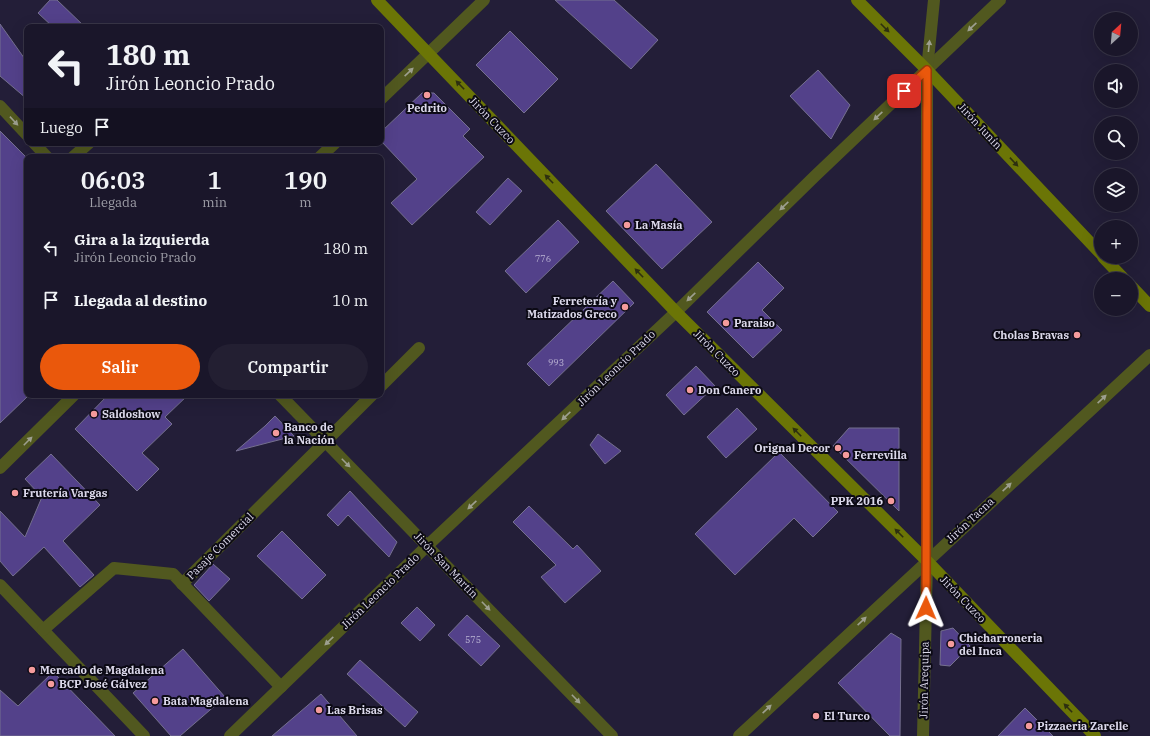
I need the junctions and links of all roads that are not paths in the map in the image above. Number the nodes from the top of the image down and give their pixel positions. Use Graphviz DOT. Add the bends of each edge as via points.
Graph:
graph roads {
  1 [pos="377,0"];
  2 [pos="484,0"];
  3 [pos="857,0"];
  4 [pos="934,0"];
  5 [pos="1000,0"];
  6 [pos="430,53"];
  7 [pos="927,70"];
  8 [pos="384,96"];
  9 [pos="0,106"];
  10 [pos="24,133"];
  11 [pos="37,146"];
  12 [pos="86,146"];
  13 [pos="332,146"];
  14 [pos="44,154"];
  15 [pos="76,154"];
  16 [pos="323,154"];
  17 [pos="1094,247"];
  18 [pos="1110,264"];
  19 [pos="1117,272"];
  20 [pos="1138,293"];
  21 [pos="1150,306"];
  22 [pos="676,312"];
  23 [pos="419,348"];
  24 [pos="1150,354"];
  25 [pos="384,383"];
  26 [pos="71,398"];
  27 [pos="283,398"];
  28 [pos="369,398"];
  29 [pos="325,442"];
  30 [pos="0,468"];
  31 [pos="427,546"];
  32 [pos="927,560"];
  33 [pos="182,584"];
  34 [pos="0,585"];
  35 [pos="43,630"];
  36 [pos="281,687"];
  37 [pos="144,736"];
  38 [pos="230,736"];
  39 [pos="612,736"];
  40 [pos="739,736"];
  41 [pos="923,736"];
  42 [pos="1095,736"];
  1 -- 6 [label="street, Jirón Cuzco"];
  2 -- 6 [label="street"];
  3 -- 7 [label="street, Jirón Junín, one-way"];
  7 -- 4 [label="street, Jirón Arequipa, one-way"];
  5 -- 7 [label="street, Jirón Leoncio Prado, one-way"];
  8 -- 6 [label="street, one-way"];
  22 -- 6 [label="street, Jirón Cuzco, one-way"];
  7 -- 17 [label="street, Jirón Junín, one-way"];
  7 -- 22 [label="street, Jirón Leoncio Prado, one-way"];
  7 -- 32 [label="street, Jirón Arequipa"];
  9 -- 10 [label="street, one-way"];
  11 -- 14 [label="street"];
  12 -- 15 [label="street"];
  13 -- 16 [label="street"];
  18 -- 19 [label="street"];
  20 -- 21 [label="street"];
  22 -- 31 [label="street, Jirón Leoncio Prado, one-way"];
  32 -- 22 [label="street, Jirón Cuzco, one-way"];
  23 -- 25 [label="street"];
  32 -- 24 [label="street, Jirón Tacna, one-way"];
  30 -- 26 [label="street, one-way"];
  27 -- 29 [label="street, Jirón San Martín"];
  28 -- 29 [label="street, Pasaje Comercial"];
  29 -- 31 [label="street, Jirón San Martín, one-way"];
  29 -- 33 [label="street, Pasaje Comercial"];
  31 -- 36 [label="street, Jirón Leoncio Prado, one-way"];
  31 -- 39 [label="street, Jirón San Martín, one-way"];
  40 -- 32 [label="street, Jirón Tacna, one-way"];
  32 -- 41 [label="street, Jirón Arequipa"];
  42 -- 32 [label="street, Jirón Cuzco, one-way"];
  33 -- 35 [label="street" via="172,574 114,568"];
  33 -- 36 [label="street, Pasaje Comercial"];
  34 -- 35 [label="street"];
  35 -- 37 [label="street"];
  36 -- 38 [label="street, Jirón Leoncio Prado"];
}
